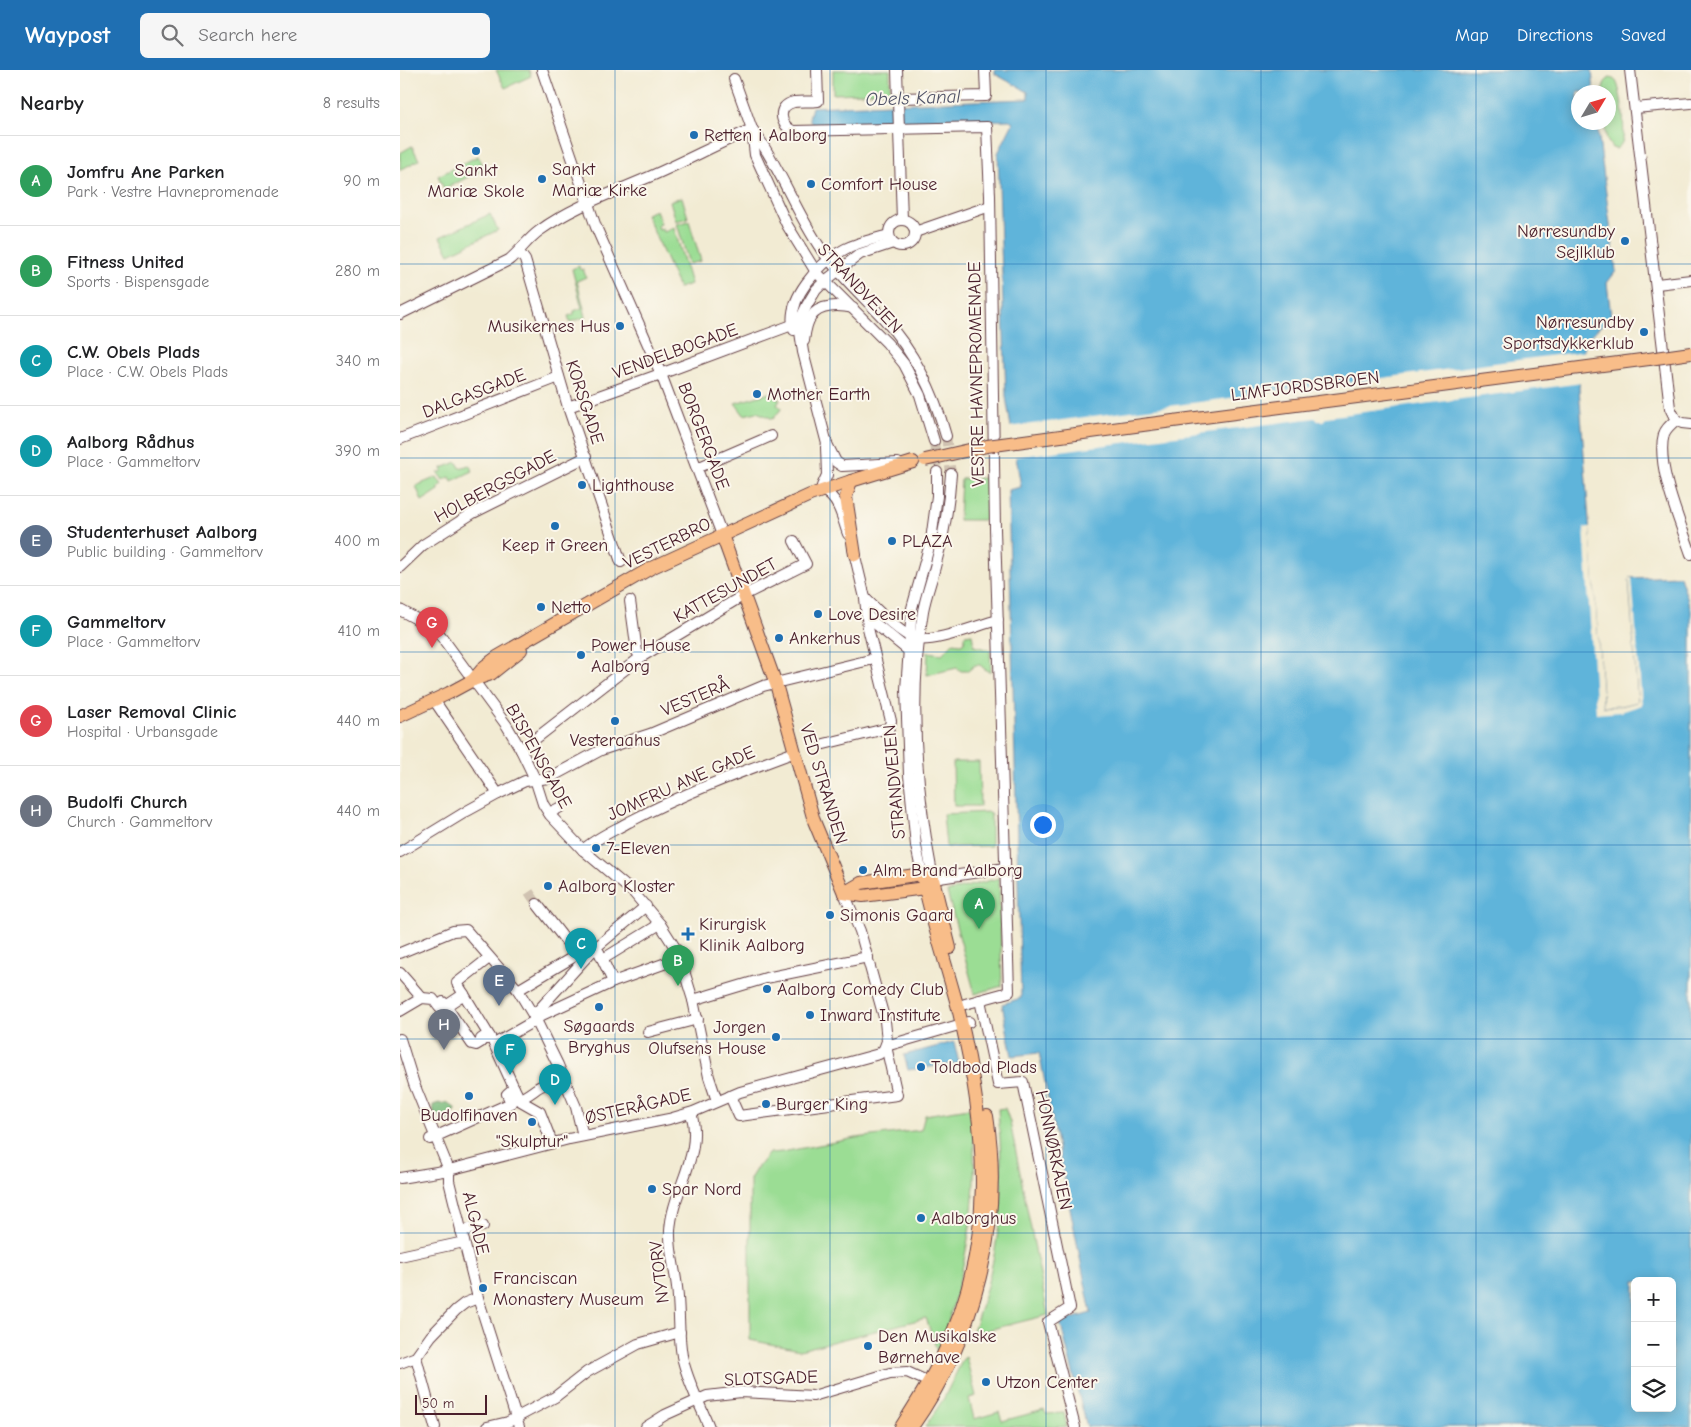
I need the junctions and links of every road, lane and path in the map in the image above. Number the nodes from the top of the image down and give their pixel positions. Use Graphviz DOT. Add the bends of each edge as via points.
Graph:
graph roads {
  1 [pos="542,70"];
  2 [pos="817,70"];
  3 [pos="898,70"];
  4 [pos="985,70"];
  5 [pos="1630,70"];
  6 [pos="733,75"];
  7 [pos="898,100"];
  8 [pos="1691,103"];
  9 [pos="1635,108"];
  10 [pos="899,128"];
  11 [pos="752,129"];
  12 [pos="588,204"];
  13 [pos="990,206"];
  14 [pos="902,220"];
  15 [pos="915,232"];
  16 [pos="892,239"];
  17 [pos="520,252"];
  18 [pos="829,260"];
  19 [pos="839,271"];
  20 [pos="816,272"];
  21 [pos="1691,280"];
  22 [pos="825,281"];
  23 [pos="1656,284"];
  24 [pos="853,308"];
  25 [pos="400,314"];
  26 [pos="792,325"];
  27 [pos="803,352"];
  28 [pos="1691,354"];
  29 [pos="662,374"];
  30 [pos="559,377"];
  31 [pos="568,407"];
  32 [pos="1676,420"];
  33 [pos="1691,424"];
  34 [pos="771,436"];
  35 [pos="946,436"];
  36 [pos="400,439"];
  37 [pos="934,442"];
  38 [pos="827,444"];
  39 [pos="586,457"];
  40 [pos="919,461"];
  41 [pos="697,468"];
  42 [pos="937,472"];
  43 [pos="951,474"];
  44 [pos="851,481"];
  45 [pos="822,489"];
  46 [pos="722,535"];
  47 [pos="794,541"];
  48 [pos="1691,554"];
  49 [pos="855,555"];
  50 [pos="621,562"];
  51 [pos="400,567"];
  52 [pos="744,595"];
  53 [pos="865,598"];
  54 [pos="630,601"];
  55 [pos="400,610"];
  56 [pos="866,612"];
  57 [pos="998,620"];
  58 [pos="915,637"];
  59 [pos="909,651"];
  60 [pos="641,658"];
  61 [pos="874,658"];
  62 [pos="473,680"];
  63 [pos="776,684"];
  64 [pos="434,700"];
  65 [pos="400,716"];
  66 [pos="824,744"];
  67 [pos="521,750"];
  68 [pos="795,752"];
  69 [pos="535,779"];
  70 [pos="498,794"];
  71 [pos="559,808"];
  72 [pos="550,813"];
  73 [pos="583,850"];
  74 [pos="400,852"];
  75 [pos="1006,868"];
  76 [pos="927,880"];
  77 [pos="844,893"];
  78 [pos="537,904"];
  79 [pos="646,906"];
  80 [pos="660,924"];
  81 [pos="624,926"];
  82 [pos="635,939"];
  83 [pos="594,949"];
  84 [pos="400,953"];
  85 [pos="577,955"];
  86 [pos="868,957"];
  87 [pos="489,958"];
  88 [pos="680,958"];
  89 [pos="602,959"];
  90 [pos="400,973"];
  91 [pos="613,982"];
  92 [pos="518,990"];
  93 [pos="464,994"];
  94 [pos="422,998"];
  95 [pos="693,1000"];
  96 [pos="980,1000"];
  97 [pos="965,1004"];
  98 [pos="440,1005"];
  99 [pos="407,1010"];
  100 [pos="535,1018"];
  101 [pos="698,1019"];
  102 [pos="965,1023"];
  103 [pos="648,1032"];
  104 [pos="400,1039"];
  105 [pos="886,1046"];
  106 [pos="404,1064"];
  107 [pos="564,1078"];
  108 [pos="730,1096"];
  109 [pos="516,1097"];
  110 [pos="717,1101"];
  111 [pos="691,1113"];
  112 [pos="583,1136"];
  113 [pos="432,1138"];
  114 [pos="552,1143"];
  115 [pos="449,1170"];
  116 [pos="400,1178"];
  117 [pos="483,1226"];
  118 [pos="461,1231"];
  119 [pos="464,1242"];
  120 [pos="400,1256"];
  121 [pos="478,1298"];
  122 [pos="680,1332"];
  123 [pos="416,1357"];
  124 [pos="946,1360"];
  125 [pos="400,1363"];
  126 [pos="929,1382"];
  127 [pos="698,1400"];
  128 [pos="517,1422"];
  129 [pos="435,1427"];
  130 [pos="487,1427"];
  131 [pos="646,1427"];
  132 [pos="709,1427"];
  133 [pos="900,1427"];
  134 [pos="912,1427"];
  135 [pos="1074,1427"];
  1 -- 12 [label="street, BORGERGADE"];
  2 -- 10 [label="street" via="818,101 787,105 782,117 787,128 793,131"];
  3 -- 7 [label="street"];
  4 -- 7 [label="street" via="986,96"];
  5 -- 9 [label="street"];
  6 -- 11 [label="street, STRANDVEJEN"];
  7 -- 10 [label="street"];
  8 -- 9 [label="street"];
  9 -- 23 [label="street"];
  10 -- 13 [label="street, VESTRE HAVNEPROMENADE" via="987,127"];
  10 -- 14 [label="street"];
  11 -- 12 [label="street"];
  11 -- 18 [label="street, STRANDVEJEN" via="767,149"];
  11 -- 20 [label="street, STRANDVEJEN" via="756,155 787,226"];
  12 -- 17 [label="street" via="539,231"];
  12 -- 29 [label="street, BORGERGADE"];
  13 -- 15 [label="street"];
  13 -- 57 [label="street, VESTRE HAVNEPROMENADE"];
  14 -- 15 [label="street" via="911,224"];
  14 -- 16 [label="street" via="893,224 889,231"];
  15 -- 16 [label="street" via="913,240 906,246 897,245"];
  16 -- 18 [label="street" via="845,249"];
  16 -- 19 [label="street" via="860,254"];
  17 -- 25 [label="street"];
  17 -- 30 [label="street, KORSGADE"];
  18 -- 19 [label="street, STRANDVEJEN"];
  18 -- 20 [label="street"];
  19 -- 22 [label="street"];
  19 -- 35 [label="street, STRANDVEJEN" via="916,361 929,386"];
  20 -- 22 [label="street, STRANDVEJEN"];
  20 -- 26 [label="street" via="794,304"];
  21 -- 23 [label="street"];
  22 -- 24 [label="street, STRANDVEJEN"];
  22 -- 27 [label="street" via="807,304 800,320"];
  23 -- 32 [label="street" via="1670,408"];
  24 -- 27 [label="street" via="829,307 810,317"];
  24 -- 37 [label="street, STRANDVEJEN" via="904,364 920,395"];
  26 -- 27 [label="street"];
  26 -- 29 [label="street, VENDELBOGADE"];
  27 -- 38 [label="street"];
  28 -- 40 [label="main road, LIMFJORDSBROEN, bridge" via="987,446"];
  29 -- 31 [label="street, VENDELBOGADE"];
  29 -- 41 [label="street, BORGERGADE"];
  30 -- 31 [label="street, KORSGADE"];
  30 -- 36 [label="street, DALGASGADE"];
  31 -- 39 [label="street, KORSGADE"];
  32 -- 33 [label="street"];
  32 -- 48 [label="street" via="1664,433 1662,450 1667,483"];
  34 -- 41 [label="street"];
  38 -- 40 [label="street" via="836,462 842,466"];
  38 -- 45 [label="street" via="827,475"];
  39 -- 50 [label="street, KORSGADE"];
  39 -- 51 [label="street, HOLBERGSGADE" via="473,513 423,545"];
  40 -- 44 [label="main road, VESTERBRO"];
  40 -- 45 [label="main road, VESTERBRO" via="849,476"];
  41 -- 46 [label="street, BORGERGADE"];
  42 -- 58 [label="street, STRANDVEJEN" via="931,540 912,608"];
  43 -- 58 [label="street, STRANDVEJEN" via="946,518"];
  44 -- 45 [label="main road, VESTERBRO"];
  44 -- 49 [label="main road" via="846,497"];
  45 -- 46 [label="main road, VESTERBRO"];
  45 -- 49 [label="street" via="838,504"];
  46 -- 52 [label="main road, BORGERGADE"];
  46 -- 62 [label="main road, VESTERBRO" via="651,568 591,602 497,657"];
  47 -- 52 [label="street, KATTESUNDET" via="806,564"];
  49 -- 53 [label="street"];
  52 -- 60 [label="street, KATTESUNDET"];
  52 -- 63 [label="main road, BORGERGADE"];
  53 -- 56 [label="street"];
  53 -- 58 [label="street" via="881,614"];
  54 -- 60 [label="street" via="637,652"];
  55 -- 62 [label="street, BISPENSGADE" via="433,628"];
  56 -- 59 [label="street" via="872,621"];
  56 -- 61 [label="street"];
  57 -- 58 [label="street" via="929,640"];
  57 -- 75 [label="street, VESTRE HAVNEPROMENADE"];
  58 -- 59 [label="street, STRANDVEJEN"];
  58 -- 76 [label="street, STRANDVEJEN" via="916,746"];
  59 -- 76 [label="street, STRANDVEJEN" via="906,740 916,846"];
  60 -- 67 [label="street, KATTESUNDET"];
  61 -- 63 [label="street, VESTERÅ"];
  61 -- 66 [label="street, VED STRANDEN" via="891,721 889,728"];
  62 -- 64 [label="main road, VESTERBRO"];
  62 -- 67 [label="street, BISPENSGADE"];
  63 -- 68 [label="main road, VED STRANDEN"];
  63 -- 69 [label="street, VESTERÅ" via="763,686 650,734 601,750 549,778"];
  64 -- 65 [label="main road, VESTERBRO"];
  64 -- 70 [label="street"];
  67 -- 69 [label="street, BISPENSGADE"];
  68 -- 73 [label="street, JOMFRU ANE GADE" via="684,795 591,842"];
  68 -- 77 [label="main road, VED STRANDEN" via="814,821"];
  69 -- 70 [label="street, VESTERÅ"];
  69 -- 72 [label="street, BISPENSGADE"];
  70 -- 74 [label="street, VESTERÅ"];
  71 -- 72 [label="street"];
  72 -- 73 [label="street, BISPENSGADE"];
  73 -- 79 [label="street, BISPENSGADE"];
  75 -- 76 [label="street"];
  75 -- 96 [label="street, VESTRE HAVNEPROMENADE" via="1009,992"];
  76 -- 77 [label="main road" via="863,896"];
  76 -- 97 [label="main road, STRANDVEJEN"];
  76 -- 102 [label="main road, STRANDVEJEN"];
  77 -- 86 [label="street, VED STRANDEN"];
  78 -- 85 [label="street"];
  79 -- 80 [label="street, BISPENSGADE"];
  79 -- 81 [label="street"];
  80 -- 82 [label="street"];
  80 -- 88 [label="street, BISPENSGADE"];
  81 -- 82 [label="street"];
  81 -- 83 [label="street"];
  82 -- 89 [label="street"];
  83 -- 85 [label="street"];
  83 -- 89 [label="street"];
  83 -- 100 [label="street"];
  84 -- 87 [label="street" via="460,929 466,930"];
  85 -- 92 [label="street"];
  86 -- 95 [label="street" via="766,978"];
  86 -- 105 [label="street, VED STRANDEN" via="886,1021"];
  87 -- 92 [label="street"];
  87 -- 93 [label="street" via="457,983"];
  88 -- 91 [label="street"];
  88 -- 95 [label="street, BISPENSGADE"];
  89 -- 91 [label="street"];
  90 -- 94 [label="street"];
  91 -- 100 [label="street"];
  92 -- 100 [label="street"];
  93 -- 98 [label="street"];
  93 -- 98 [label="street" via="490,1037 484,1037 476,1045"];
  94 -- 98 [label="street" via="434,999"];
  94 -- 99 [label="street"];
  95 -- 101 [label="street, BISPENSGADE"];
  96 -- 97 [label="street"];
  96 -- 135 [label="street, HONNØRKAJEN" via="998,1084 1023,1082 1070,1308 1048,1322"];
  97 -- 102 [label="main road, STRANDVEJEN"];
  100 -- 107 [label="street"];
  100 -- 109 [label="street" via="493,1042"];
  101 -- 103 [label="street"];
  101 -- 110 [label="street, BISPENSGADE" via="709,1078"];
  102 -- 105 [label="street"];
  102 -- 124 [label="main road, STRANDVEJEN" via="978,1085 982,1205 968,1289"];
  104 -- 106 [label="street, ALGADE"];
  105 -- 108 [label="street, ØSTERÅGADE" via="876,1056"];
  105 -- 108 [label="street, VED STRANDEN" via="897,1095 739,1116"];
  106 -- 113 [label="street, ALGADE"];
  107 -- 109 [label="street" via="533,1093"];
  107 -- 112 [label="street"];
  108 -- 110 [label="street, ØSTERÅGADE"];
  109 -- 113 [label="street" via="483,1116"];
  109 -- 114 [label="street" via="540,1112"];
  110 -- 111 [label="street, ØSTERÅGADE"];
  111 -- 112 [label="street, ØSTERÅGADE"];
  111 -- 122 [label="street, NYTORV" via="693,1151 675,1200 670,1232"];
  112 -- 114 [label="street, ØSTERÅGADE"];
  113 -- 115 [label="street, ALGADE"];
  114 -- 115 [label="street, ØSTERÅGADE"];
  115 -- 116 [label="street, ØSTERÅGADE"];
  115 -- 118 [label="street, ALGADE"];
  117 -- 118 [label="street"];
  118 -- 119 [label="street, ALGADE"];
  119 -- 120 [label="street"];
  119 -- 121 [label="street, ALGADE"];
  121 -- 123 [label="street" via="456,1310"];
  121 -- 128 [label="street, ALGADE"];
  122 -- 127 [label="street, NYTORV" via="685,1366"];
  122 -- 128 [label="street" via="638,1344 587,1372"];
  123 -- 125 [label="street"];
  123 -- 129 [label="street"];
  124 -- 126 [label="main road"];
  124 -- 134 [label="main road" via="937,1387"];
  126 -- 127 [label="street, SLOTSGADE" via="907,1372 890,1373 814,1396 740,1392"];
  126 -- 133 [label="main road"];
  127 -- 131 [label="street, SLOTSGADE"];
  127 -- 132 [label="street, NYTORV"];
  128 -- 130 [label="street"];
}
